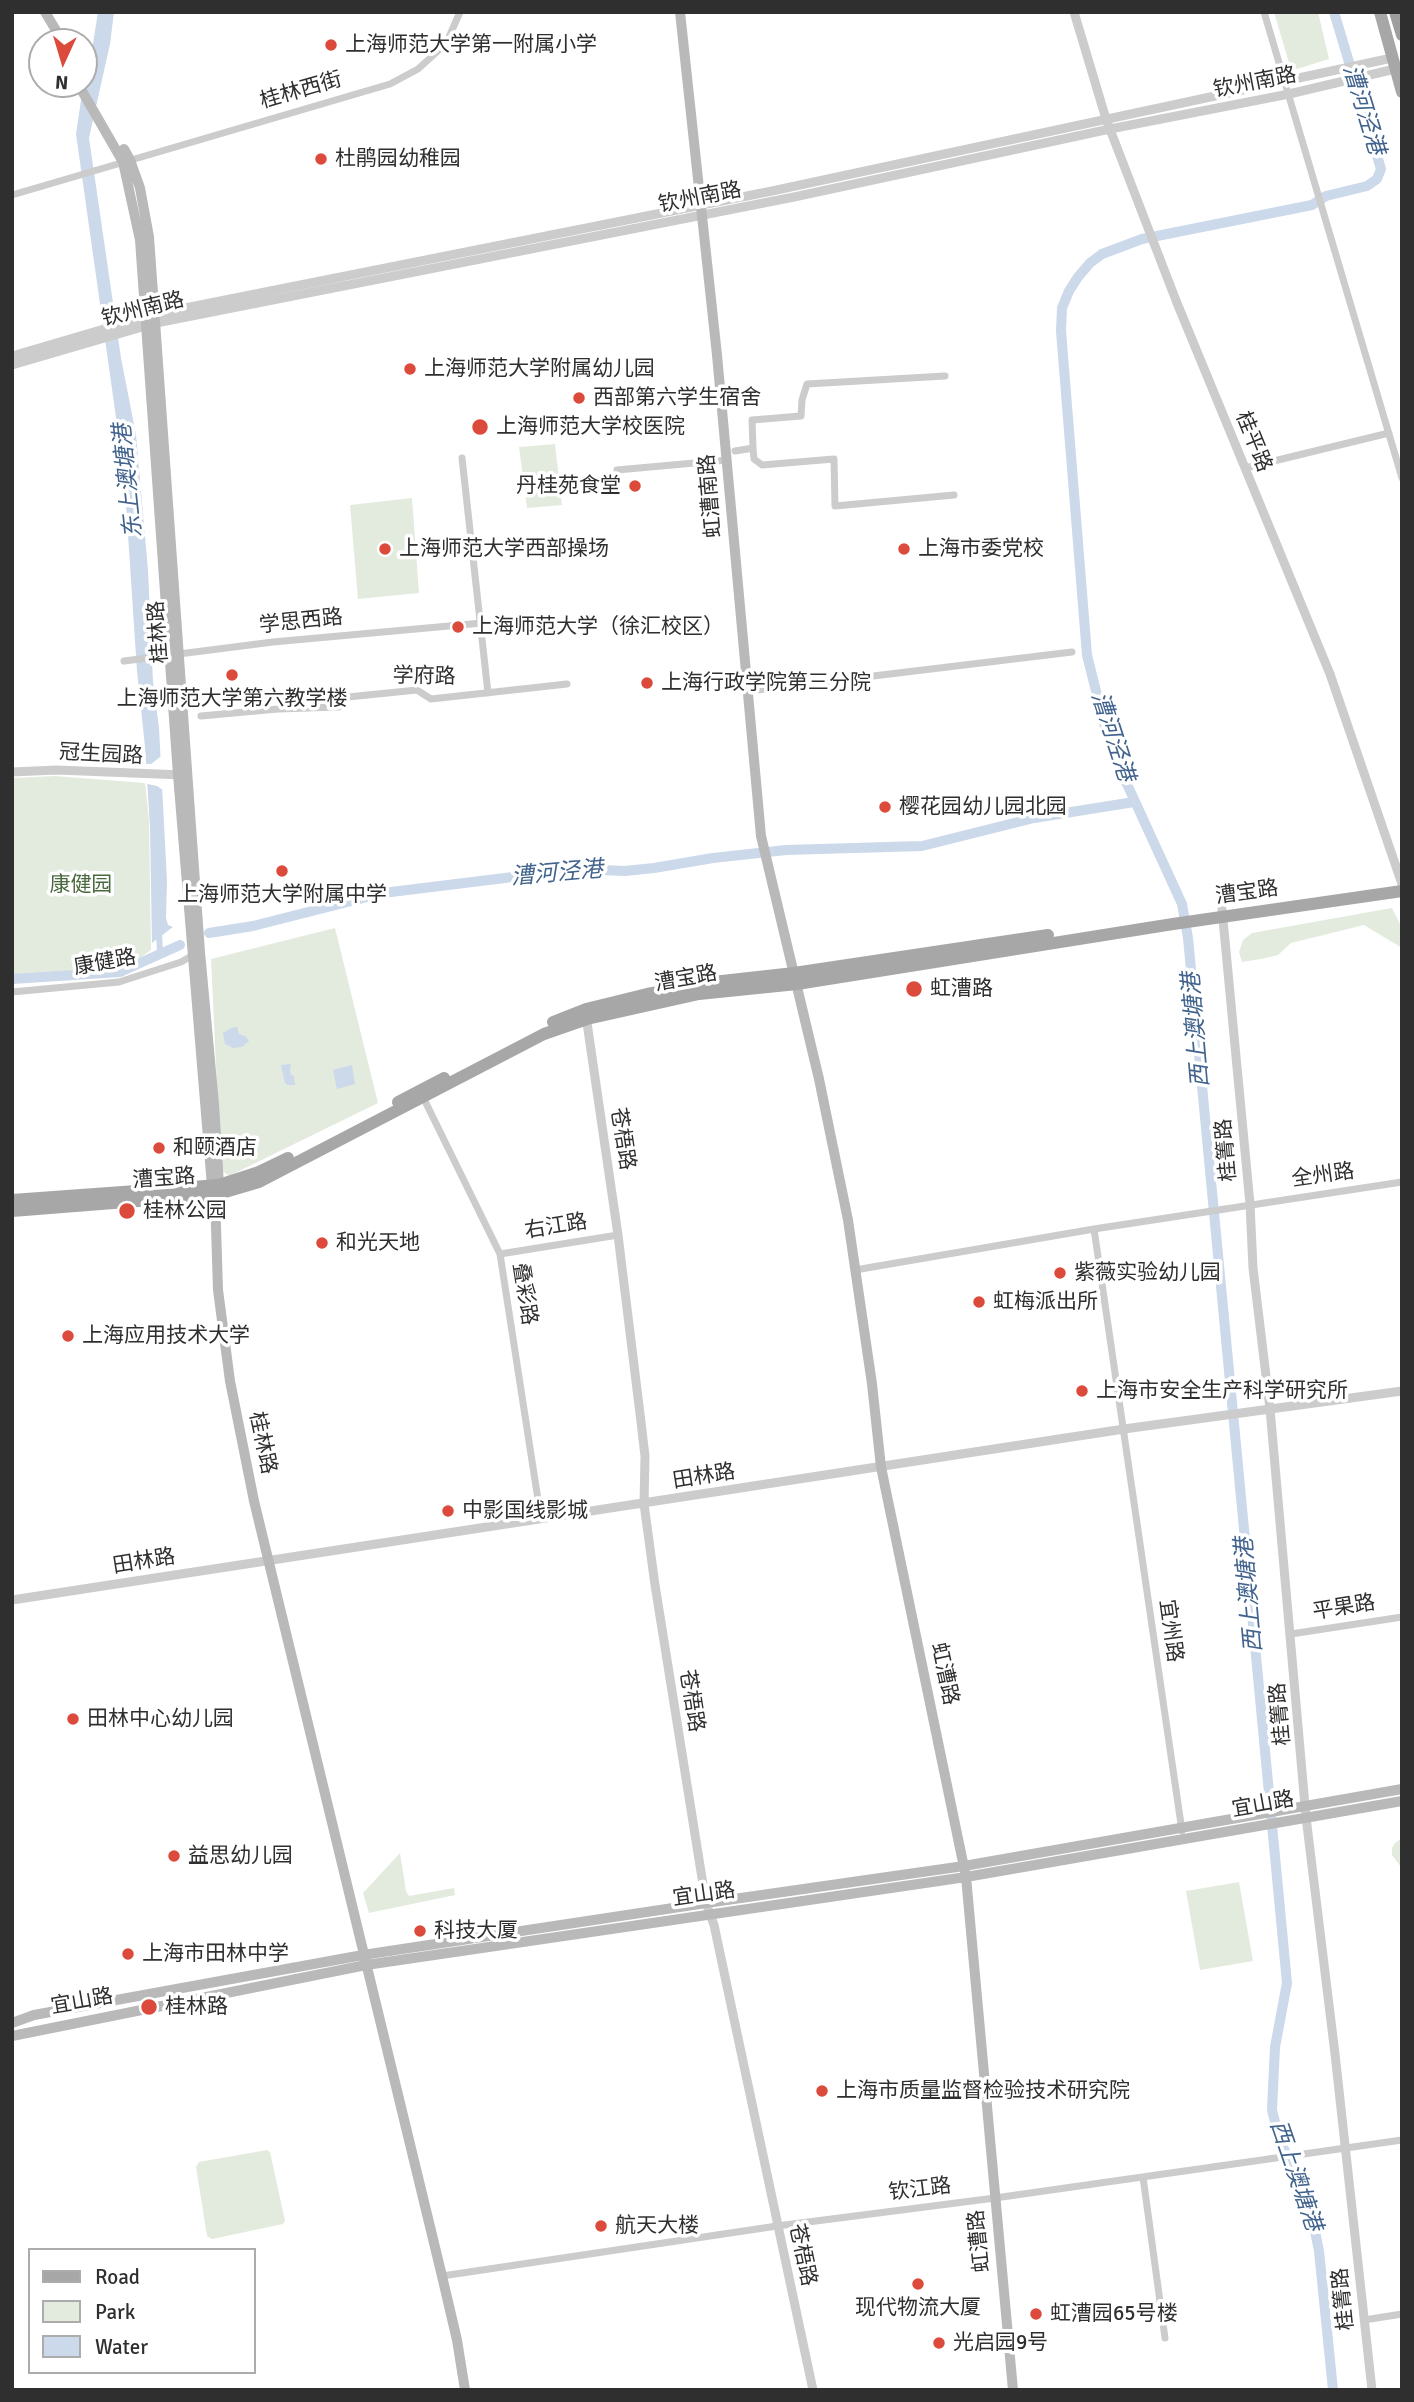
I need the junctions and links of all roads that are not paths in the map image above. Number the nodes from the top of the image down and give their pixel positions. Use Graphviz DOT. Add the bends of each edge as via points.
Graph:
graph roads {
  1 [pos="37,12"];
  2 [pos="46,12"];
  3 [pos="460,12"];
  4 [pos="680,12"];
  5 [pos="1073,12"];
  6 [pos="1264,12"];
  7 [pos="1380,12"];
  8 [pos="1395,12"];
  9 [pos="46,28"];
  10 [pos="55,28"];
  11 [pos="1402,35"];
  12 [pos="1394,64"];
  13 [pos="1285,82"];
  14 [pos="1402,92"];
  15 [pos="1289,94"];
  16 [pos="88,98"];
  17 [pos="93,98"];
  18 [pos="99,112"];
  19 [pos="1106,119"];
  20 [pos="1110,129"];
  21 [pos="126,161"];
  22 [pos="12,195"];
  23 [pos="703,209"];
  24 [pos="151,320"];
  25 [pos="102,334"];
  26 [pos="12,356"];
  27 [pos="12,365"];
  28 [pos="945,376"];
  29 [pos="1389,433"];
  30 [pos="753,448"];
  31 [pos="734,450"];
  32 [pos="462,458"];
  33 [pos="727,460"];
  34 [pos="1245,468"];
  35 [pos="617,470"];
  36 [pos="1402,478"];
  37 [pos="954,495"];
  38 [pos="482,623"];
  39 [pos="1072,652"];
  40 [pos="174,655"];
  41 [pos="128,661"];
  42 [pos="567,684"];
  43 [pos="749,691"];
  44 [pos="488,693"];
  45 [pos="201,716"];
  46 [pos="12,772"];
  47 [pos="183,776"];
  48 [pos="1402,884"];
  49 [pos="1402,891"];
  50 [pos="1222,913"];
  51 [pos="196,953"];
  52 [pos="795,979"];
  53 [pos="12,992"];
  54 [pos="586,1014"];
  55 [pos="421,1094"];
  56 [pos="1402,1182"];
  57 [pos="215,1188"];
  58 [pos="12,1200"];
  59 [pos="1250,1205"];
  60 [pos="12,1211"];
  61 [pos="1094,1229"];
  62 [pos="618,1235"];
  63 [pos="500,1254"];
  64 [pos="855,1270"];
  65 [pos="1402,1391"];
  66 [pos="1270,1409"];
  67 [pos="1124,1429"];
  68 [pos="881,1467"];
  69 [pos="644,1504"];
  70 [pos="541,1519"];
  71 [pos="269,1561"];
  72 [pos="12,1600"];
  73 [pos="1402,1617"];
  74 [pos="1291,1634"];
  75 [pos="1402,1789"];
  76 [pos="1402,1801"];
  77 [pos="1307,1804"];
  78 [pos="1284,1815"];
  79 [pos="1306,1817"];
  80 [pos="1182,1834"];
  81 [pos="965,1871"];
  82 [pos="707,1908"];
  83 [pos="365,1960"];
  84 [pos="12,2023"];
  85 [pos="12,2036"];
  86 [pos="1402,2140"];
  87 [pos="1345,2148"];
  88 [pos="1143,2177"];
  89 [pos="995,2198"];
  90 [pos="777,2226"];
  91 [pos="442,2276"];
  92 [pos="1402,2314"];
  93 [pos="1364,2320"];
  94 [pos="1166,2338"];
  95 [pos="465,2390"];
  96 [pos="813,2390"];
  97 [pos="1013,2390"];
  98 [pos="1372,2390"];
  1 -- 9 [label="main road"];
  2 -- 10 [label="main road"];
  3 -- 21 [label="street, 桂林西街" via="440,49 405,77"];
  4 -- 23 [label="main road, 虹漕南路"];
  5 -- 19 [label="street, 桂平路"];
  6 -- 13 [label="street"];
  7 -- 12 [label="main road"];
  8 -- 11 [label="highway"];
  12 -- 13 [label="street, 钦州南路" via="1360,65"];
  12 -- 14 [label="main road"];
  12 -- 15 [label="street, 钦州南路" via="1364,77"];
  13 -- 15 [label="street"];
  13 -- 19 [label="street, 钦州南路"];
  15 -- 20 [label="street, 钦州南路"];
  15 -- 29 [label="street"];
  16 -- 18 [label="main road, 桂林路"];
  17 -- 18 [label="main road, 桂林路"];
  18 -- 21 [label="main road, 桂林路"];
  19 -- 20 [label="street, 桂平路"];
  19 -- 23 [label="street, 钦州南路"];
  20 -- 23 [label="street, 钦州南路"];
  20 -- 34 [label="street, 桂平路"];
  21 -- 22 [label="street, 桂林西街"];
  21 -- 24 [label="main road, 桂林路"];
  23 -- 24 [label="street, 钦州南路"];
  23 -- 33 [label="main road, 虹漕南路"];
  24 -- 25 [label="street, 钦州南路"];
  24 -- 40 [label="main road, 桂林路"];
  25 -- 26 [label="street, 钦州南路"];
  25 -- 27 [label="street, 钦州南路"];
  28 -- 30 [label="street" via="807,384 801,416 752,420"];
  29 -- 34 [label="street"];
  29 -- 36 [label="street"];
  30 -- 31 [label="street"];
  30 -- 37 [label="street" via="754,459 762,465 834,459 835,506"];
  32 -- 38 [label="street"];
  33 -- 35 [label="street"];
  33 -- 43 [label="main road, 虹漕南路"];
  34 -- 48 [label="street, 桂平路" via="1339,698"];
  38 -- 40 [label="street, 学思西路"];
  38 -- 44 [label="street"];
  39 -- 43 [label="street"];
  40 -- 41 [label="street, 学思西路"];
  40 -- 47 [label="main road, 桂林路"];
  42 -- 44 [label="street, 学府路"];
  43 -- 52 [label="main road, 虹漕南路" via="761,836"];
  44 -- 45 [label="street, 学府路" via="431,699 417,690 348,697 339,707"];
  46 -- 47 [label="street, 冠生园路"];
  47 -- 51 [label="main road, 桂林路"];
  48 -- 50 [label="main road, 漕宝路"];
  49 -- 50 [label="main road, 漕宝路"];
  50 -- 52 [label="main road, 漕宝路"];
  50 -- 59 [label="street, 桂箐路"];
  51 -- 53 [label="street, 康健路" via="119,982"];
  51 -- 57 [label="main road, 桂林路"];
  52 -- 54 [label="main road, 漕宝路"];
  52 -- 64 [label="main road, 虹漕路"];
  54 -- 55 [label="main road, 漕宝路"];
  54 -- 62 [label="street, 苍梧路"];
  55 -- 57 [label="main road, 漕宝路" via="259,1182"];
  55 -- 63 [label="street, 叠彩路"];
  56 -- 59 [label="street, 全州路"];
  57 -- 58 [label="main road, 漕宝路"];
  57 -- 60 [label="main road, 漕宝路"];
  57 -- 71 [label="main road, 桂林路" via="218,1290 230,1381"];
  59 -- 61 [label="street, 全州路"];
  59 -- 66 [label="street, 桂箐路"];
  61 -- 64 [label="street, 全州路"];
  61 -- 67 [label="street, 宜州路"];
  62 -- 63 [label="street, 右江路"];
  62 -- 69 [label="street, 苍梧路" via="645,1456"];
  63 -- 70 [label="street, 叠彩路"];
  64 -- 68 [label="main road, 虹漕路"];
  65 -- 66 [label="street, 田林路"];
  66 -- 67 [label="street, 田林路"];
  66 -- 74 [label="street, 桂箐路"];
  67 -- 68 [label="street, 田林路"];
  67 -- 80 [label="street, 宜州路"];
  68 -- 69 [label="street, 田林路"];
  68 -- 81 [label="main road, 虹漕路"];
  69 -- 70 [label="street, 田林路"];
  69 -- 82 [label="street, 苍梧路"];
  70 -- 71 [label="street, 田林路"];
  71 -- 72 [label="street, 田林路"];
  71 -- 83 [label="main road, 桂林路"];
  73 -- 74 [label="street, 平果路"];
  74 -- 77 [label="street, 桂箐路"];
  75 -- 77 [label="main road, 宜山路"];
  76 -- 79 [label="main road, 宜山路"];
  77 -- 78 [label="main road, 宜山路"];
  77 -- 79 [label="street, 桂箐路"];
  78 -- 79 [label="main road, 宜山路"];
  78 -- 80 [label="main road, 宜山路"];
  79 -- 87 [label="street, 桂箐路"];
  80 -- 81 [label="main road, 宜山路"];
  81 -- 82 [label="main road, 宜山路"];
  81 -- 89 [label="main road, 虹漕路"];
  82 -- 83 [label="main road, 宜山路"];
  82 -- 90 [label="street, 苍梧路"];
  83 -- 84 [label="main road, 宜山路" via="61,2010"];
  83 -- 85 [label="main road, 宜山路"];
  83 -- 91 [label="main road, 桂林路"];
  86 -- 87 [label="street, 钦江路"];
  87 -- 88 [label="street, 钦江路"];
  87 -- 93 [label="street, 桂箐路"];
  88 -- 89 [label="street, 钦江路"];
  88 -- 94 [label="street"];
  89 -- 90 [label="street, 钦江路"];
  89 -- 97 [label="main road, 虹漕路"];
  90 -- 91 [label="street, 钦江路"];
  90 -- 96 [label="street, 苍梧路"];
  91 -- 95 [label="main road, 桂林路"];
  92 -- 93 [label="street"];
  93 -- 98 [label="street, 桂箐路"];
}
